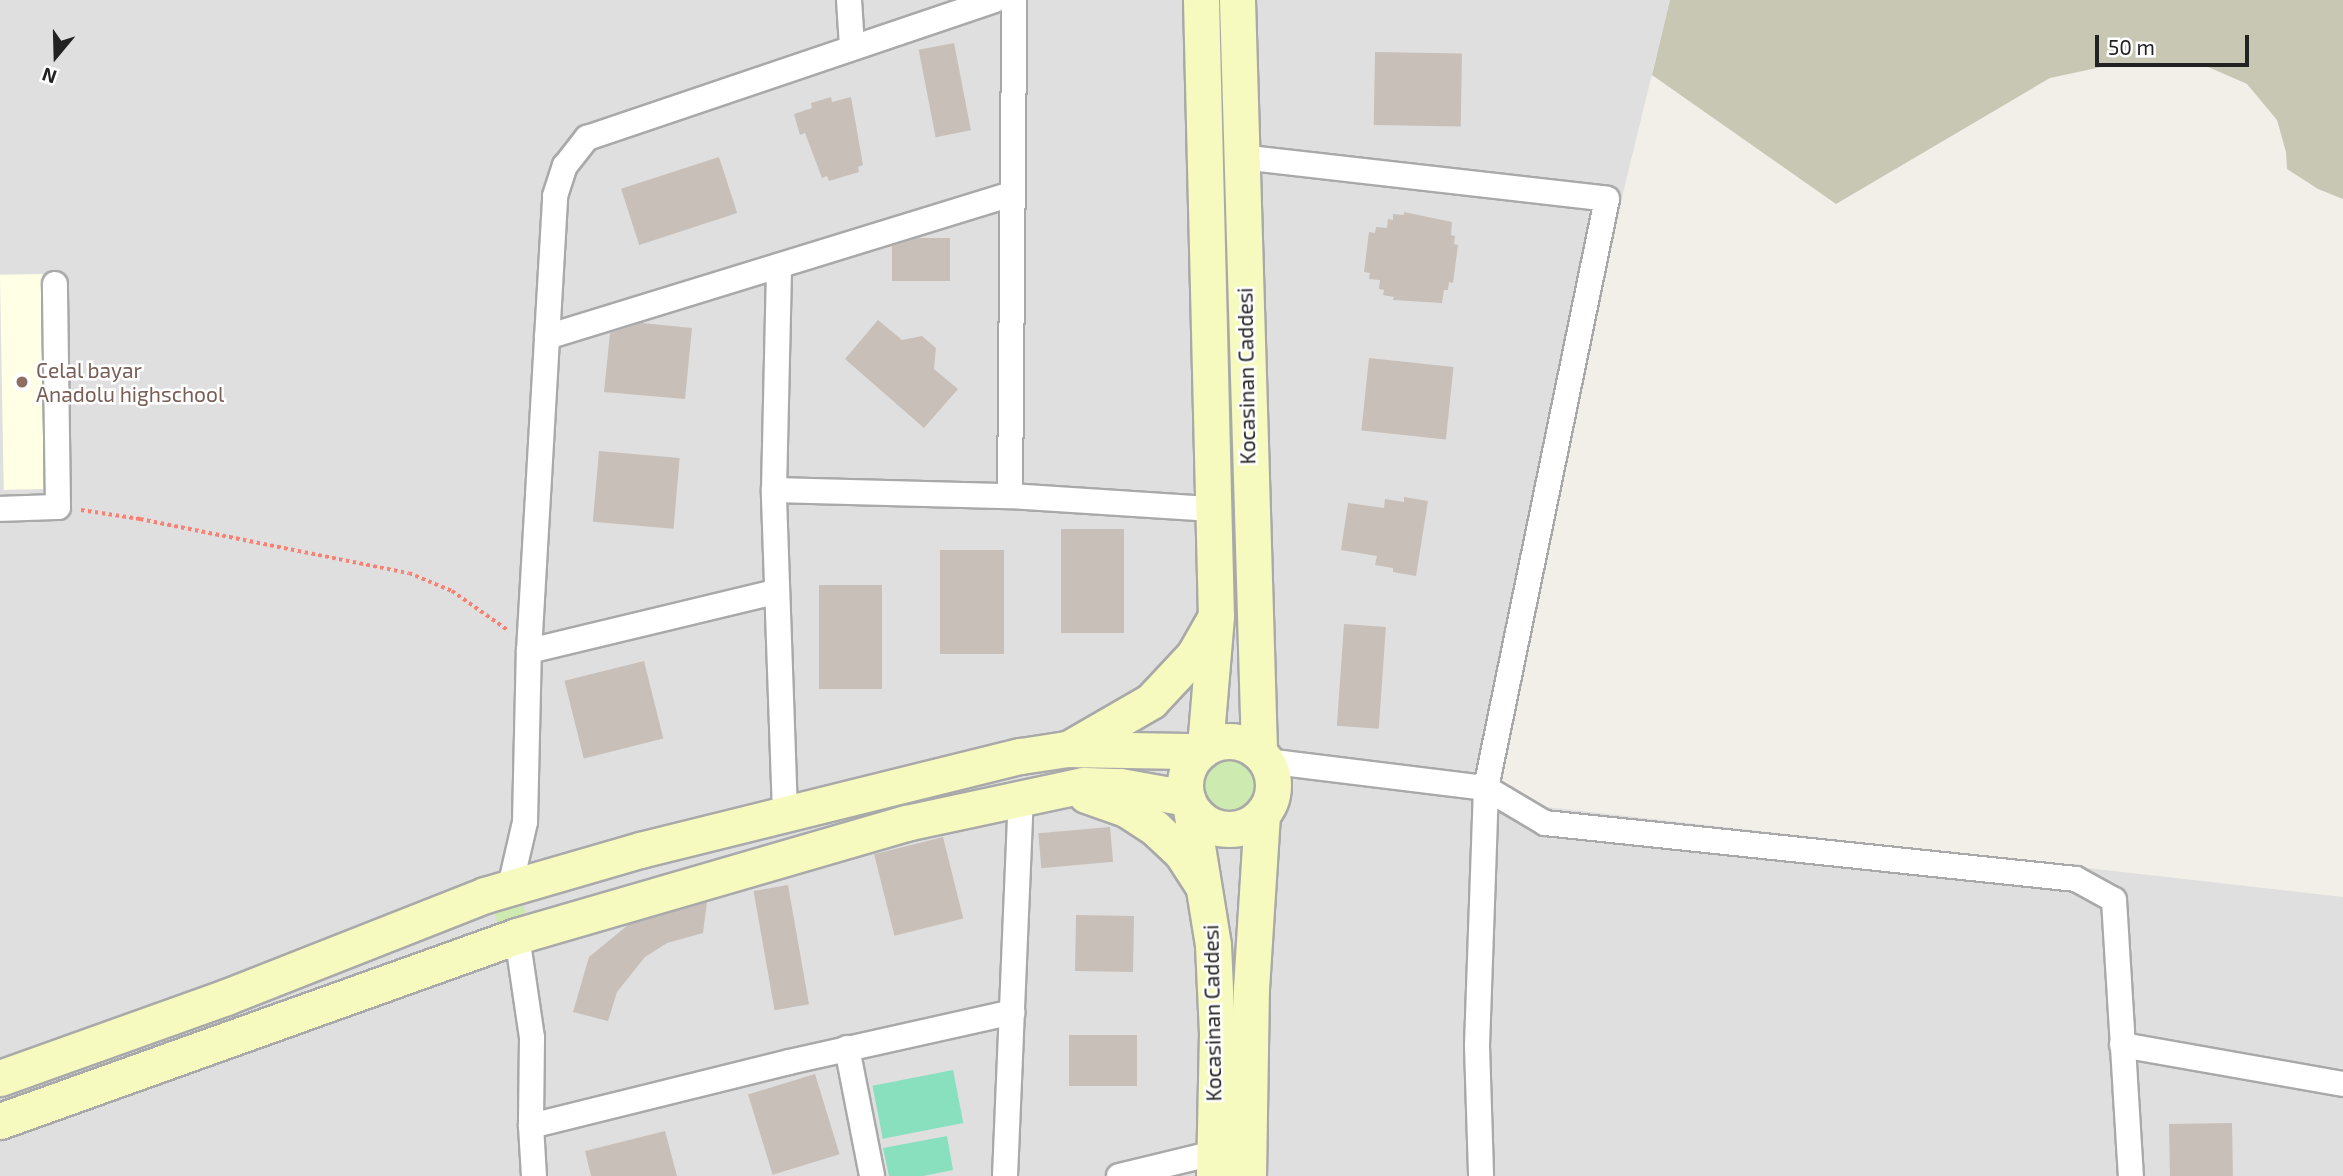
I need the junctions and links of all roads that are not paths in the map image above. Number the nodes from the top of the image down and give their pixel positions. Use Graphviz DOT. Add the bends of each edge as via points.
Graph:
graph roads {
  1 [pos="849,0"];
  2 [pos="995,0"];
  3 [pos="1014,0"];
  4 [pos="1201,0"];
  5 [pos="1237,0"];
  6 [pos="852,46"];
  7 [pos="1241,158"];
  8 [pos="1011,194"];
  9 [pos="779,266"];
  10 [pos="55,284"];
  11 [pos="547,337"];
  12 [pos="774,490"];
  13 [pos="1010,496"];
  14 [pos="0,509"];
  15 [pos="1213,509"];
  16 [pos="775,592"];
  17 [pos="1216,617"];
  18 [pos="529,651"];
  19 [pos="1067,749"];
  20 [pos="1203,749"];
  21 [pos="1262,757"];
  22 [pos="1486,788"];
  23 [pos="1059,790"];
  24 [pos="1021,799"];
  25 [pos="1189,804"];
  26 [pos="785,813"];
  27 [pos="1262,814"];
  28 [pos="498,891"];
  29 [pos="1208,899"];
  30 [pos="517,936"];
  31 [pos="1012,1012"];
  32 [pos="2122,1045"];
  33 [pos="847,1048"];
  34 [pos="0,1078"];
  35 [pos="2343,1084"];
  36 [pos="0,1121"];
  37 [pos="531,1126"];
  38 [pos="1214,1165"];
  39 [pos="534,1176"];
  40 [pos="872,1176"];
  41 [pos="1005,1176"];
  42 [pos="1119,1176"];
  43 [pos="1248,1176"];
  44 [pos="1481,1176"];
  45 [pos="2130,1176"];
  1 -- 6 [label="street"];
  2 -- 6 [label="street"];
  3 -- 8 [label="street"];
  4 -- 15 [label="main road, Kocasinan Caddesi"];
  5 -- 7 [label="main road, Kocasinan Caddesi"];
  6 -- 11 [label="street" via="587,138 565,166 555,195"];
  7 -- 21 [label="main road, Kocasinan Caddesi"];
  7 -- 22 [label="street" via="1607,199"];
  8 -- 9 [label="street"];
  8 -- 13 [label="street"];
  9 -- 11 [label="street"];
  9 -- 12 [label="street"];
  10 -- 14 [label="street" via="58,506"];
  11 -- 18 [label="street"];
  12 -- 13 [label="street"];
  12 -- 16 [label="street"];
  13 -- 15 [label="street"];
  15 -- 17 [label="main road, Kocasinan Caddesi"];
  16 -- 18 [label="street"];
  16 -- 26 [label="street"];
  17 -- 19 [label="main road" via="1194,655 1152,701"];
  17 -- 20 [label="main road, Kocasinan Caddesi"];
  18 -- 28 [label="street" via="525,822"];
  19 -- 20 [label="main road"];
  19 -- 26 [label="main road"];
  20 -- 21 [label="main road" via="1238,742"];
  20 -- 25 [label="main road" via="1185,776"];
  21 -- 22 [label="street"];
  21 -- 27 [label="main road" via="1273,783"];
  22 -- 32 [label="street" via="1545,823 2076,879 2113,900"];
  22 -- 44 [label="street" via="1477,1046"];
  23 -- 24 [label="main road"];
  23 -- 25 [label="main road" via="1111,785"];
  23 -- 29 [label="main road" via="1104,800 1155,828 1186,860"];
  24 -- 30 [label="main road" via="906,823"];
  24 -- 31 [label="street"];
  25 -- 27 [label="main road" via="1199,817 1219,828 1242,827"];
  25 -- 29 [label="main road, Kocasinan Caddesi"];
  26 -- 28 [label="main road"];
  27 -- 43 [label="main road, Kocasinan Caddesi" via="1251,989"];
  28 -- 30 [label="main road" via="526,894 533,909 530,925"];
  28 -- 34 [label="main road" via="226,997"];
  29 -- 38 [label="main road, Kocasinan Caddesi" via="1216,989"];
  30 -- 36 [label="main road"];
  30 -- 37 [label="street" via="532,1038"];
  31 -- 33 [label="street"];
  31 -- 41 [label="street"];
  32 -- 35 [label="street"];
  32 -- 45 [label="street"];
  33 -- 37 [label="street"];
  33 -- 40 [label="street"];
  37 -- 39 [label="street"];
  38 -- 42 [label="street"];
}
